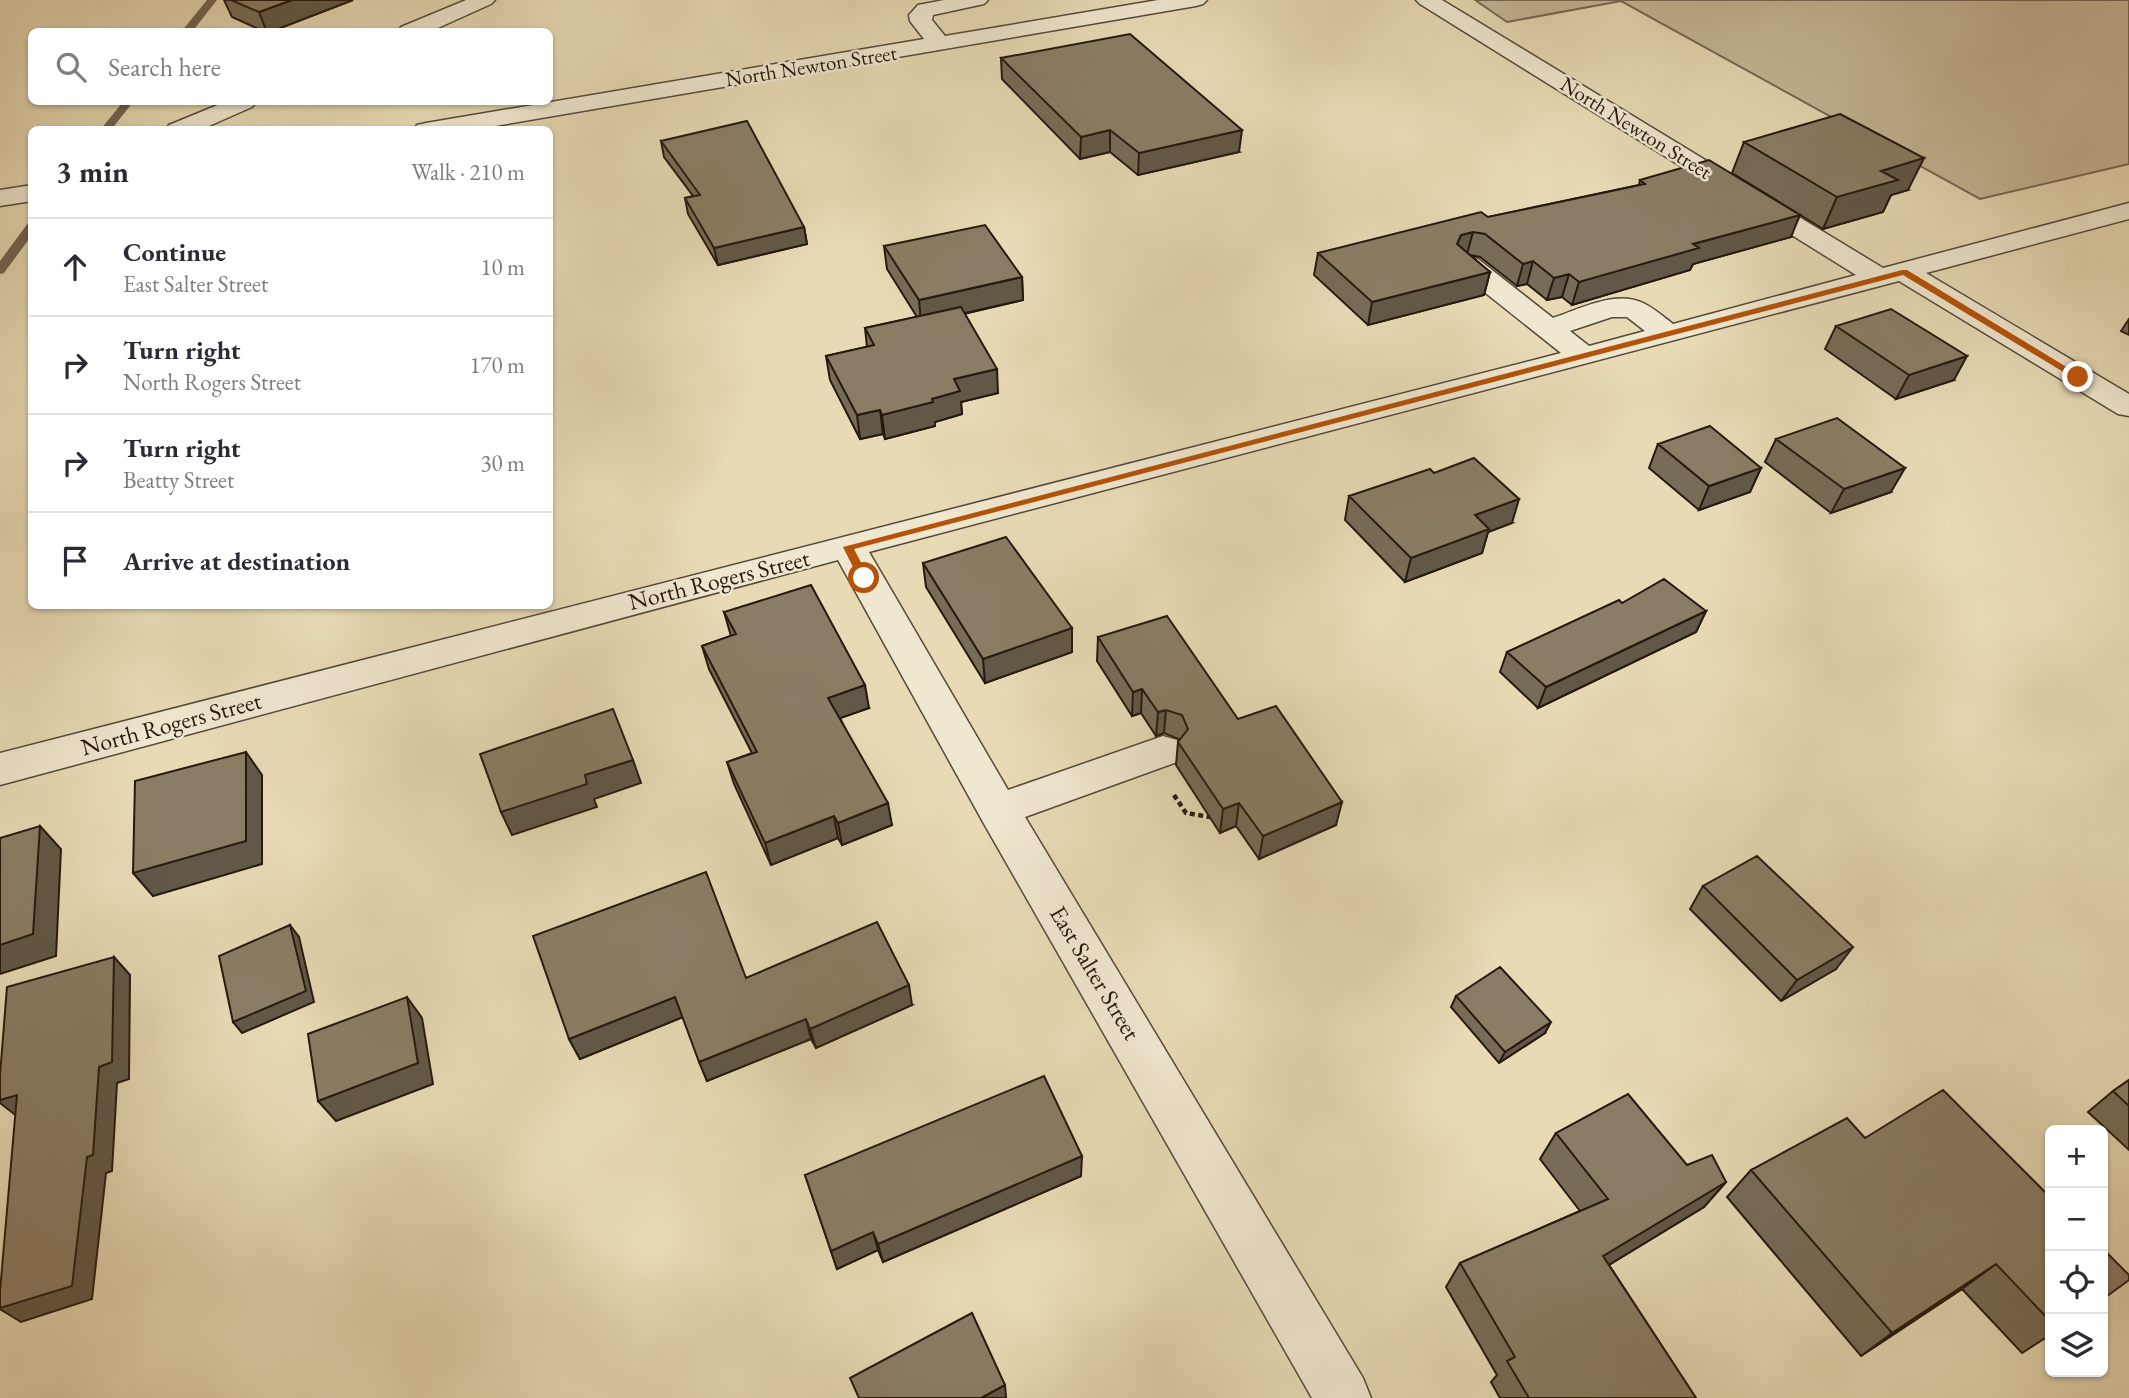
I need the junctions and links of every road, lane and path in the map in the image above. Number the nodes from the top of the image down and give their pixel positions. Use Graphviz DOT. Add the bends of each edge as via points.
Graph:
graph roads {
  1 [pos="485,0"];
  2 [pos="977,0"];
  3 [pos="1196,0"];
  4 [pos="1427,0"];
  5 [pos="912,7"];
  6 [pos="418,28"];
  7 [pos="940,44"];
  8 [pos="237,105"];
  9 [pos="187,126"];
  10 [pos="450,126"];
  11 [pos="2129,211"];
  12 [pos="1468,265"];
  13 [pos="1892,275"];
  14 [pos="1549,330"];
  15 [pos="1668,334"];
  16 [pos="1583,356"];
  17 [pos="2129,407"];
  18 [pos="848,547"];
  19 [pos="1163,751"];
  20 [pos="0,769"];
  21 [pos="999,810"];
  22 [pos="1343,1398"];
  1 -- 6 [label="street"];
  2 -- 5 [label="street" via="926,10"];
  3 -- 7 [label="street, North Newton Street"];
  4 -- 13 [label="street, North Newton Street"];
  5 -- 7 [label="street"];
  7 -- 10 [label="street, North Newton Street"];
  8 -- 9 [label="street"];
  11 -- 13 [label="street, North Rogers Street"];
  12 -- 14 [label="street"];
  13 -- 15 [label="street, North Rogers Street"];
  13 -- 17 [label="street, North Newton Street"];
  14 -- 15 [label="street" via="1609,308 1634,309"];
  14 -- 16 [label="street"];
  15 -- 16 [label="street, North Rogers Street"];
  16 -- 18 [label="street, North Rogers Street"];
  18 -- 20 [label="street, North Rogers Street"];
  18 -- 21 [label="street, East Salter Street"];
  19 -- 21 [label="street"];
  21 -- 22 [label="street, East Salter Street"];
}
